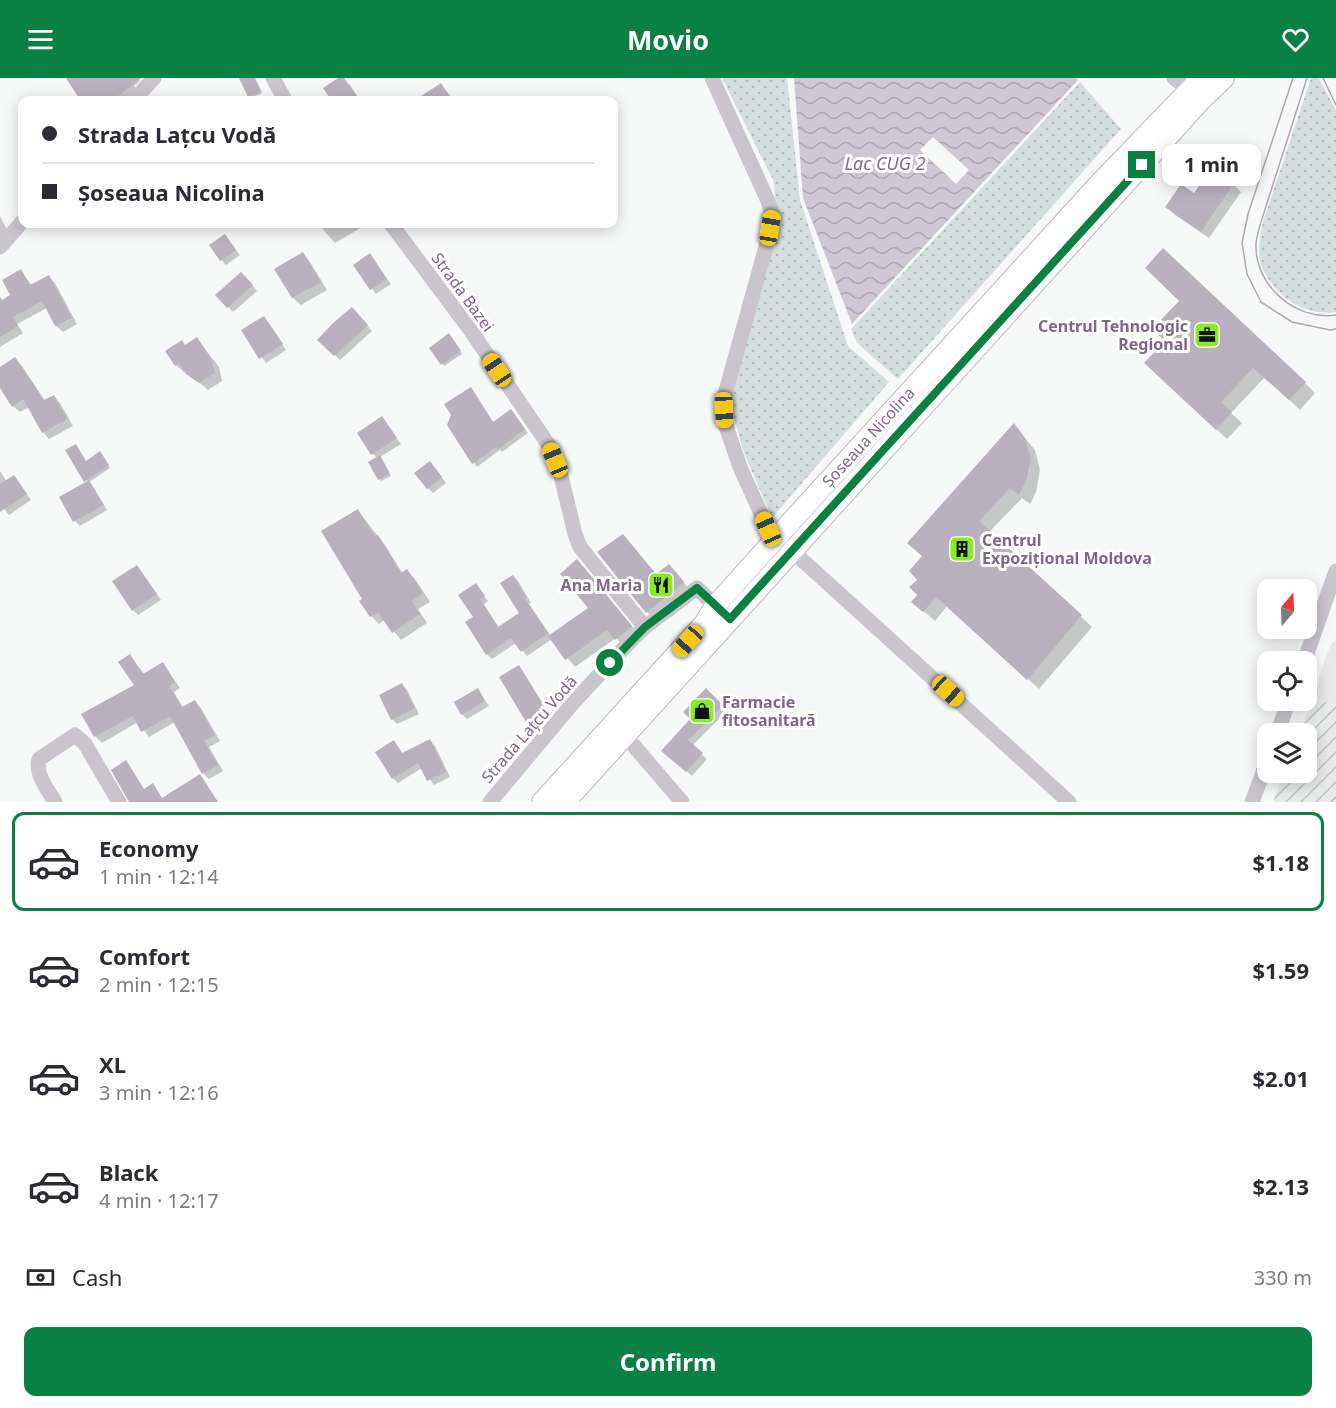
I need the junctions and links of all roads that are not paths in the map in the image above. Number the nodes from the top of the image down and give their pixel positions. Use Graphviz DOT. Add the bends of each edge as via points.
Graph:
graph roads {
  1 [pos="154,78"];
  2 [pos="273,78"];
  3 [pos="712,78"];
  4 [pos="1174,78"];
  5 [pos="1224,78"];
  6 [pos="1197,90"];
  7 [pos="138,96"];
  8 [pos="283,96"];
  9 [pos="18,227"];
  10 [pos="393,228"];
  11 [pos="0,247"];
  12 [pos="777,537"];
  13 [pos="793,551"];
  14 [pos="1336,571"];
  15 [pos="723,613"];
  16 [pos="645,627"];
  17 [pos="1308,651"];
  18 [pos="618,731"];
  19 [pos="1259,783"];
  20 [pos="55,802"];
  21 [pos="118,802"];
  22 [pos="490,802"];
  23 [pos="542,802"];
  24 [pos="565,802"];
  25 [pos="682,802"];
  26 [pos="1069,802"];
  27 [pos="1251,802"];
  1 -- 7 [label="street"];
  2 -- 8 [label="street"];
  3 -- 12 [label="street" via="772,214 724,398 725,423 740,467 768,529"];
  4 -- 6 [label="street"];
  5 -- 6 [label="main road, Șoseaua Nicolina"];
  6 -- 12 [label="main road, Șoseaua Nicolina" via="1098,185"];
  6 -- 13 [label="main road, Șoseaua Nicolina"];
  9 -- 11 [label="street"];
  10 -- 16 [label="street, Strada Bazei" via="471,331 550,447 580,547"];
  12 -- 13 [label="street"];
  12 -- 15 [label="main road, Șoseaua Nicolina"];
  13 -- 15 [label="main road, Șoseaua Nicolina"];
  13 -- 26 [label="street"];
  14 -- 17 [label="street"];
  15 -- 16 [label="street" via="697,588"];
  15 -- 18 [label="main road, Șoseaua Nicolina"];
  16 -- 22 [label="street, Strada Lațcu Vodă" via="573,703"];
  18 -- 23 [label="main road, Șoseaua Nicolina"];
  18 -- 24 [label="main road, Șoseaua Nicolina"];
  18 -- 25 [label="street"];
  19 -- 27 [label="street"];
  20 -- 21 [label="street" via="40,778 39,759 75,735 85,744"];
}
